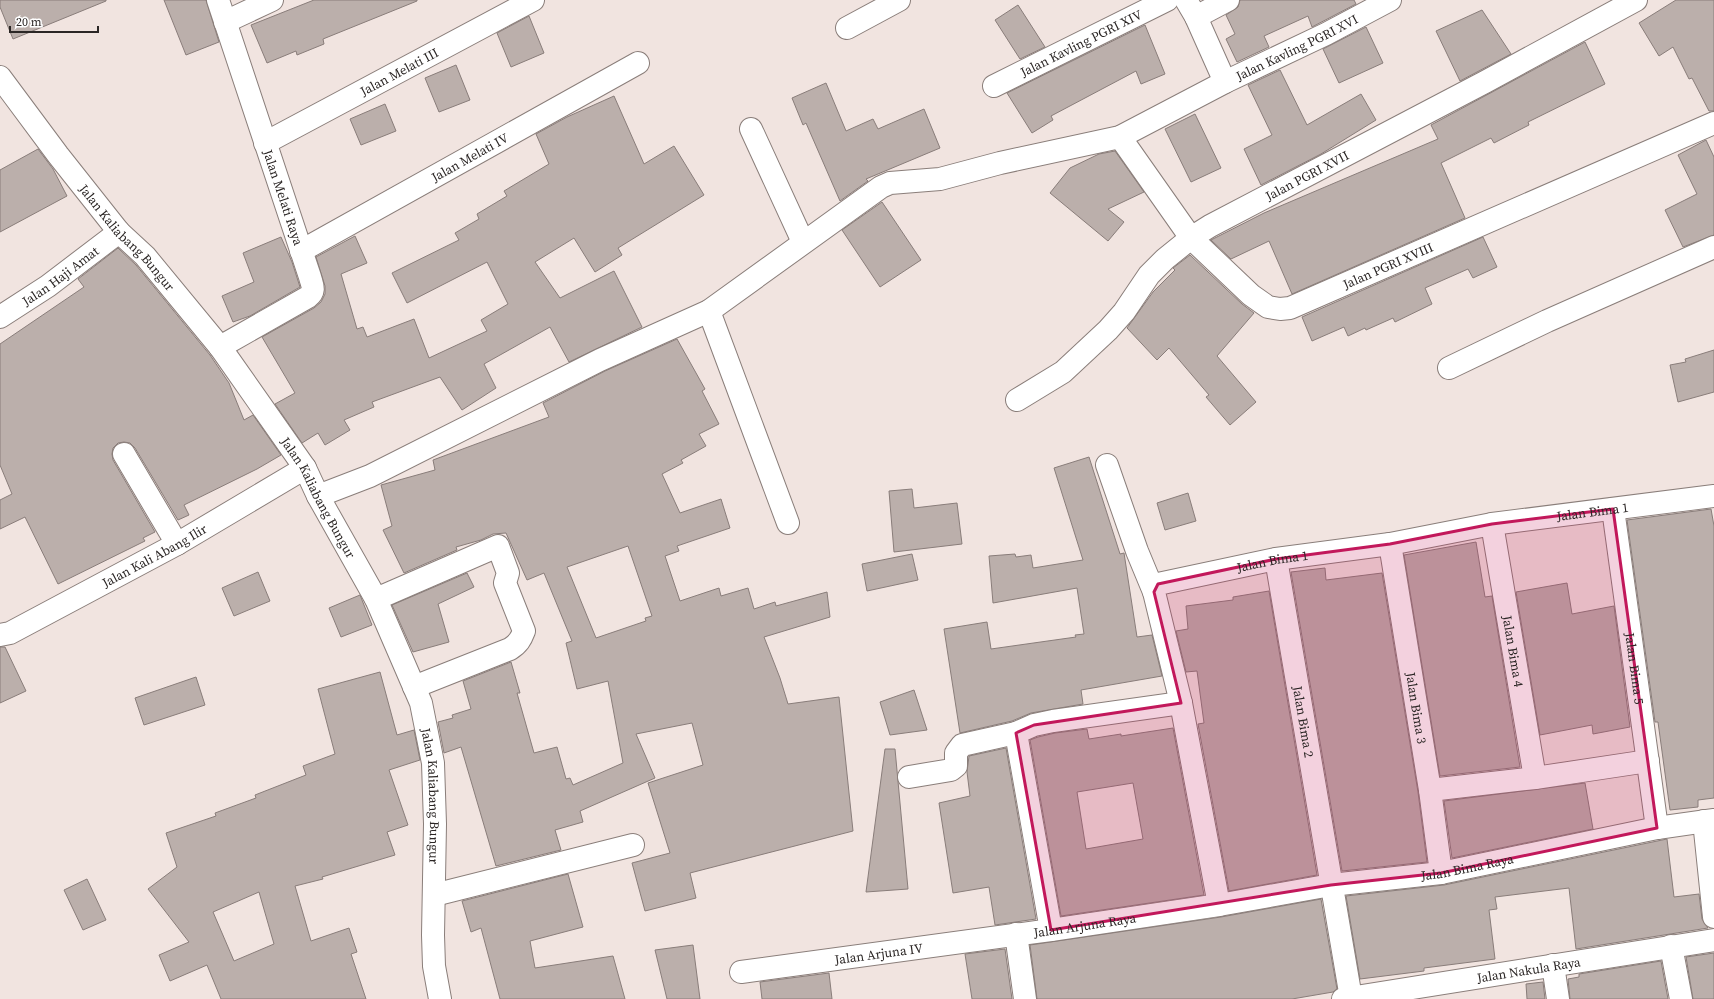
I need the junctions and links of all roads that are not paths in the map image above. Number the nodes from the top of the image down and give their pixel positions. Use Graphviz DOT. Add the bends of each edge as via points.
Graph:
graph roads {
  1 [pos="218,0"];
  2 [pos="272,0"];
  3 [pos="534,0"];
  4 [pos="899,0"];
  5 [pos="1167,0"];
  6 [pos="1228,0"];
  7 [pos="1390,0"];
  8 [pos="1636,0"];
  9 [pos="1191,8"];
  10 [pos="225,22"];
  11 [pos="847,28"];
  12 [pos="638,63"];
  13 [pos="0,77"];
  14 [pos="1225,82"];
  15 [pos="994,86"];
  16 [pos="1714,123"];
  17 [pos="752,129"];
  18 [pos="1120,137"];
  19 [pos="265,143"];
  20 [pos="119,232"];
  21 [pos="1191,238"];
  22 [pos="803,242"];
  23 [pos="1714,248"];
  24 [pos="301,251"];
  25 [pos="710,311"];
  26 [pos="0,317"];
  27 [pos="220,347"];
  28 [pos="1449,368"];
  29 [pos="1017,400"];
  30 [pos="124,454"];
  31 [pos="1107,465"];
  32 [pos="305,468"];
  33 [pos="318,496"];
  34 [pos="1714,496"];
  35 [pos="1613,509"];
  36 [pos="788,523"];
  37 [pos="1492,524"];
  38 [pos="177,544"];
  39 [pos="1390,544"];
  40 [pos="1276,559"];
  41 [pos="1154,592"];
  42 [pos="376,599"];
  43 [pos="0,635"];
  44 [pos="414,688"];
  45 [pos="1181,703"];
  46 [pos="1016,733"];
  47 [pos="1648,761"];
  48 [pos="909,777"];
  49 [pos="1535,778"];
  50 [pos="1430,790"];
  51 [pos="1709,821"];
  52 [pos="1657,828"];
  53 [pos="633,845"];
  54 [pos="1441,873"];
  55 [pos="1331,885"];
  56 [pos="434,895"];
  57 [pos="1219,905"];
  58 [pos="1714,917"];
  59 [pos="1051,930"];
  60 [pos="1016,934"];
  61 [pos="1714,940"];
  62 [pos="1671,946"];
  63 [pos="1553,965"];
  64 [pos="741,972"];
  65 [pos="1422,993"];
  66 [pos="1347,998"];
  67 [pos="440,999"];
  68 [pos="1025,999"];
  69 [pos="1558,999"];
  70 [pos="1681,999"];
  1 -- 10 [label="street, Jalan Melati Raya"];
  2 -- 10 [label="street"];
  3 -- 19 [label="street, Jalan Melati III"];
  4 -- 11 [label="street"];
  5 -- 15 [label="street, Jalan Kavling PGRI XIV"];
  6 -- 9 [label="street"];
  7 -- 14 [label="street, Jalan Kavling PGRI XVI"];
  8 -- 21 [label="street, Jalan PGRI XVII"];
  9 -- 14 [label="street"];
  10 -- 19 [label="street, Jalan Melati Raya"];
  12 -- 24 [label="street, Jalan Melati IV"];
  13 -- 20 [label="street, Jalan Kaliabang Bungur"];
  14 -- 18 [label="street, Jalan Kavling PGRI XVI"];
  16 -- 21 [label="street, Jalan PGRI XVIII" via="1290,308 1268,307 1251,296"];
  17 -- 22 [label="street"];
  18 -- 21 [label="street, Jalan PGRI XVIII"];
  18 -- 22 [label="street, Jalan Kavling PGRI XVI" via="940,179 890,184 881,187"];
  19 -- 24 [label="street, Jalan Melati Raya"];
  20 -- 26 [label="street, Jalan Haji Amat" via="48,286"];
  20 -- 27 [label="street, Jalan Kaliabang Bungur" via="145,256"];
  21 -- 29 [label="street, Jalan PGRI XVII" via="1149,275 1124,312 1063,372"];
  22 -- 25 [label="street, Jalan Kavling PGRI XVI"];
  23 -- 28 [label="street" via="1547,321"];
  24 -- 27 [label="street, Jalan Melati Raya" via="314,291 312,294"];
  25 -- 33 [label="street, Jalan Kavling PGRI XVI" via="600,360 370,476"];
  25 -- 36 [label="street"];
  27 -- 32 [label="street, Jalan Kaliabang Bungur"];
  30 -- 38 [label="street"];
  31 -- 41 [label="street" via="1137,552"];
  32 -- 33 [label="street, Jalan Kaliabang Bungur"];
  32 -- 38 [label="street, Jalan Kali Abang Ilir"];
  33 -- 42 [label="street, Jalan Kaliabang Bungur"];
  34 -- 35 [label="street, Jalan Bima 1"];
  35 -- 37 [label="street, Jalan Bima 1"];
  35 -- 47 [label="street, Jalan Bima 5"];
  37 -- 39 [label="street, Jalan Bima 1"];
  37 -- 49 [label="street, Jalan Bima 4"];
  38 -- 43 [label="street, Jalan Kali Abang Ilir" via="10,633"];
  39 -- 40 [label="street, Jalan Bima 1"];
  39 -- 50 [label="street, Jalan Bima 3"];
  40 -- 41 [label="street, Jalan Bima 1" via="1158,584 1154,587"];
  40 -- 55 [label="street, Jalan Bima 2"];
  41 -- 45 [label="street"];
  42 -- 44 [label="street, Jalan Kaliabang Bungur"];
  42 -- 44 [label="street" via="498,546 508,573 505,583 524,631 522,639 510,649"];
  44 -- 56 [label="street, Jalan Kaliabang Bungur" via="422,710 434,764"];
  45 -- 46 [label="street" via="1040,723"];
  45 -- 57 [label="street"];
  46 -- 48 [label="street" via="962,745 956,753 956,766 951,770"];
  46 -- 59 [label="street"];
  47 -- 49 [label="street"];
  47 -- 52 [label="street, Jalan Bima 5"];
  49 -- 50 [label="street"];
  50 -- 54 [label="street, Jalan Bima 3"];
  51 -- 52 [label="street, Jalan Bima Raya"];
  51 -- 58 [label="street"];
  52 -- 54 [label="street, Jalan Bima Raya"];
  53 -- 56 [label="street"];
  54 -- 55 [label="street, Jalan Bima Raya"];
  55 -- 57 [label="street, Jalan Bima Raya"];
  55 -- 66 [label="street, Jalan Bima 2"];
  56 -- 67 [label="street, Jalan Kaliabang Bungur" via="434,966"];
  57 -- 59 [label="street, Jalan Arjuna Raya"];
  59 -- 60 [label="street, Jalan Arjuna Raya"];
  60 -- 64 [label="street, Jalan Arjuna IV"];
  60 -- 68 [label="street, Jalan Arjuna Raya"];
  61 -- 62 [label="street, Jalan Nakula Raya"];
  62 -- 63 [label="street, Jalan Nakula Raya"];
  62 -- 70 [label="street"];
  63 -- 65 [label="street, Jalan Nakula Raya"];
  63 -- 69 [label="street"];
  65 -- 66 [label="street, Jalan Nakula Raya"];
}
